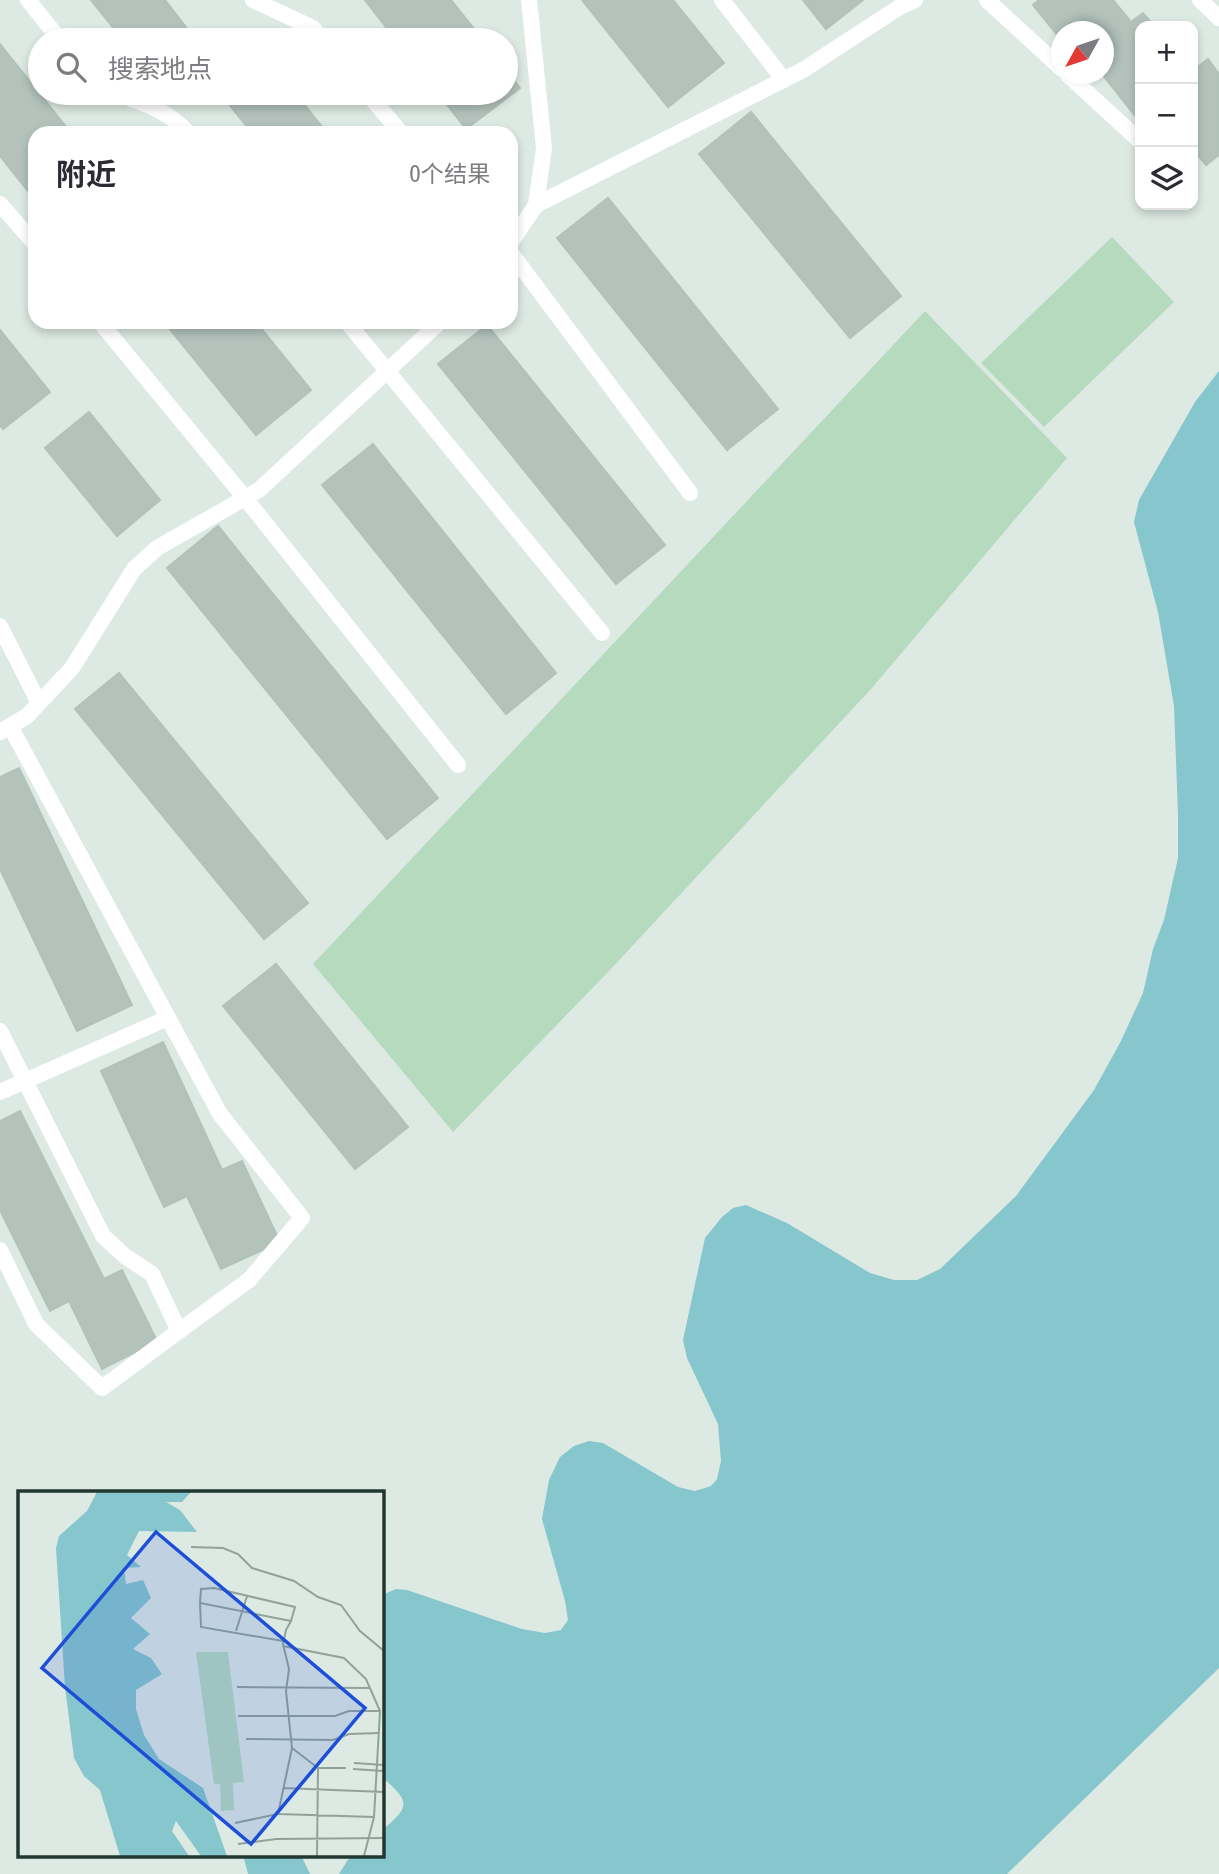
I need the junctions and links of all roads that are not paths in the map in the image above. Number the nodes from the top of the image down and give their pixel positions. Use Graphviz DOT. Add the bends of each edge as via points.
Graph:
graph roads {
  1 [pos="28,0"];
  2 [pos="253,0"];
  3 [pos="528,0"];
  4 [pos="722,0"];
  5 [pos="915,0"];
  6 [pos="987,0"];
  7 [pos="1200,0"];
  8 [pos="1219,18"];
  9 [pos="50,28"];
  10 [pos="313,28"];
  11 [pos="1051,59"];
  12 [pos="784,80"];
  13 [pos="1078,84"];
  14 [pos="149,105"];
  15 [pos="377,105"];
  16 [pos="182,126"];
  17 [pos="395,126"];
  18 [pos="1135,136"];
  19 [pos="0,204"];
  20 [pos="537,205"];
  21 [pos="518,232"];
  22 [pos="28,236"];
  23 [pos="518,262"];
  24 [pos="106,329"];
  25 [pos="353,329"];
  26 [pos="433,329"];
  27 [pos="388,371"];
  28 [pos="690,493"];
  29 [pos="245,498"];
  30 [pos="0,626"];
  31 [pos="602,633"];
  32 [pos="39,703"];
  33 [pos="5,729"];
  34 [pos="458,765"];
  35 [pos="168,1018"];
  36 [pos="0,1031"];
  37 [pos="25,1082"];
  38 [pos="0,1092"];
  39 [pos="0,1250"];
  40 [pos="178,1331"];
  1 -- 9 [label="lane"];
  2 -- 10 [label="lane"];
  3 -- 20 [label="lane" via="544,148"];
  4 -- 12 [label="lane"];
  5 -- 12 [label="lane"];
  6 -- 11 [label="lane"];
  7 -- 8 [label="lane"];
  12 -- 20 [label="lane"];
  13 -- 18 [label="lane"];
  14 -- 16 [label="lane"];
  15 -- 17 [label="lane"];
  19 -- 22 [label="lane"];
  20 -- 21 [label="lane"];
  23 -- 28 [label="lane"];
  24 -- 29 [label="lane"];
  25 -- 27 [label="lane"];
  26 -- 27 [label="lane"];
  27 -- 29 [label="lane" via="260,490"];
  27 -- 31 [label="lane"];
  29 -- 32 [label="lane" via="157,548 134,569 72,668"];
  29 -- 34 [label="lane"];
  30 -- 32 [label="lane"];
  32 -- 33 [label="lane"];
  33 -- 35 [label="lane"];
  35 -- 37 [label="lane"];
  35 -- 40 [label="lane" via="220,1114 302,1219 248,1280"];
  36 -- 37 [label="lane"];
  37 -- 38 [label="lane"];
  37 -- 40 [label="lane" via="103,1236 152,1274"];
  39 -- 40 [label="lane" via="36,1324 103,1388"];
}
